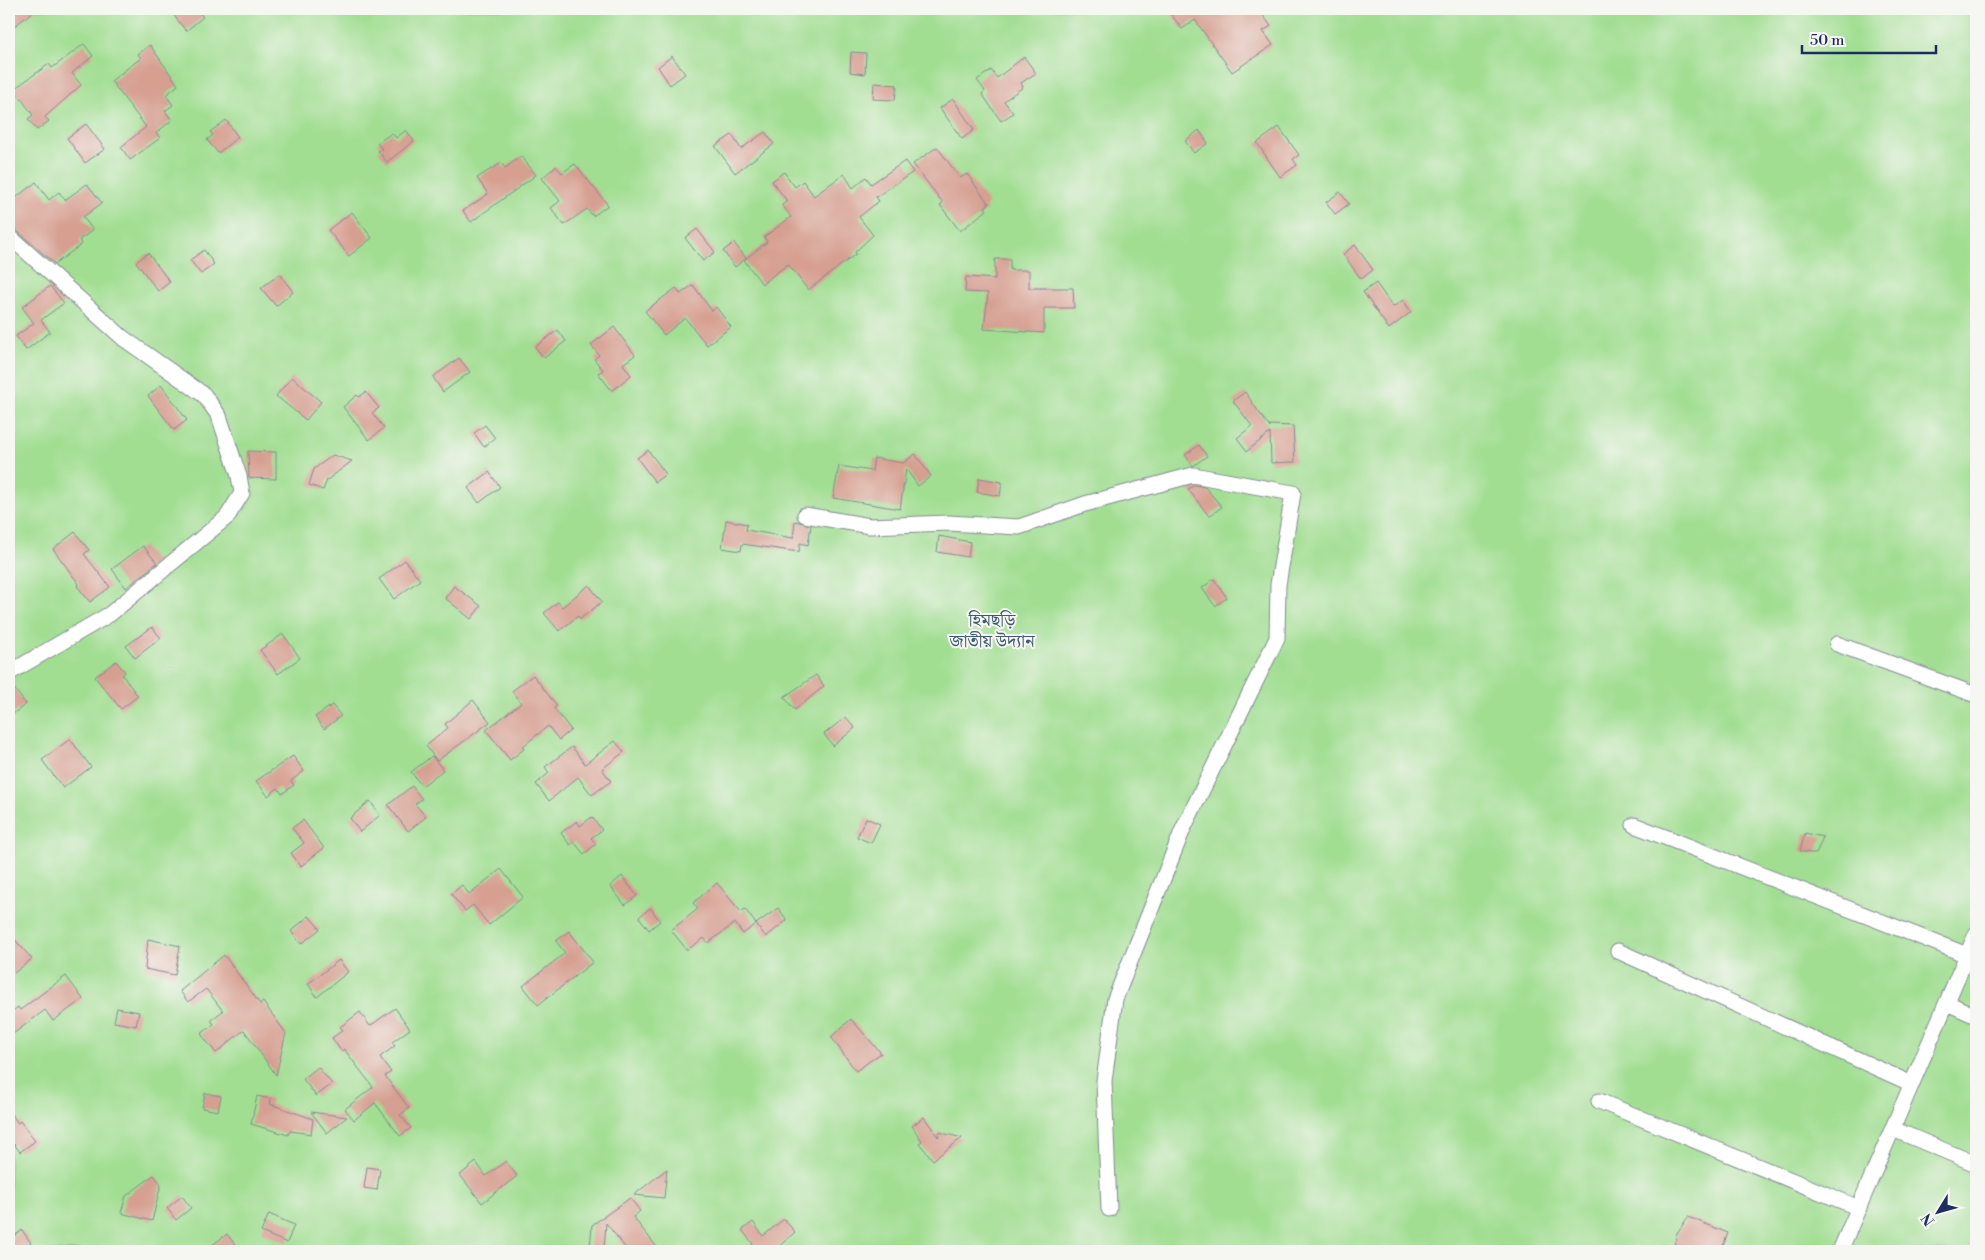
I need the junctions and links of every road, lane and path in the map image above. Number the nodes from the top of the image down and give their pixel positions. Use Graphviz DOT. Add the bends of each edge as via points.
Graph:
graph roads {
  1 [pos="9,236"];
  2 [pos="805,515"];
  3 [pos="1837,644"];
  4 [pos="9,672"];
  5 [pos="1976,695"];
  6 [pos="1634,824"];
  7 [pos="1976,934"];
  8 [pos="1618,951"];
  9 [pos="1967,955"];
  10 [pos="1947,1003"];
  11 [pos="1976,1016"];
  12 [pos="1912,1084"];
  13 [pos="1599,1101"];
  14 [pos="1893,1129"];
  15 [pos="1976,1164"];
  16 [pos="1859,1208"];
  17 [pos="1109,1209"];
  18 [pos="1840,1251"];
  1 -- 4 [label="street" via="123,338 204,395 219,416 242,493 226,517 110,614"];
  2 -- 17 [label="street" via="870,526 948,523 1019,527 1085,504 1193,475 1293,493 1278,585 1277,638 1183,829 1115,999 1104,1081"];
  3 -- 5 [label="street"];
  6 -- 9 [label="street"];
  7 -- 9 [label="street"];
  8 -- 12 [label="street"];
  9 -- 10 [label="street"];
  10 -- 11 [label="street"];
  10 -- 12 [label="street"];
  12 -- 14 [label="street"];
  13 -- 16 [label="street"];
  14 -- 15 [label="street"];
  14 -- 16 [label="street"];
  16 -- 18 [label="street"];
}
